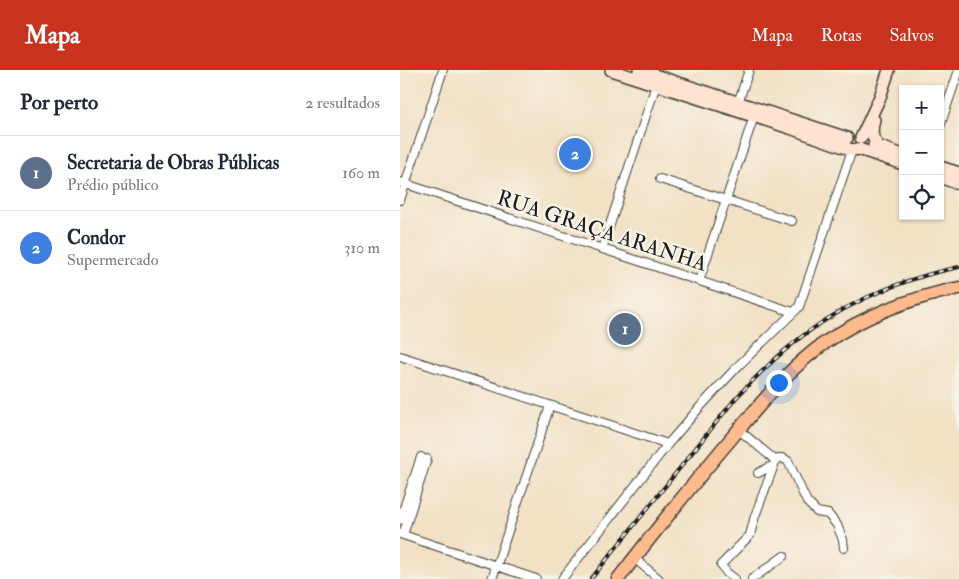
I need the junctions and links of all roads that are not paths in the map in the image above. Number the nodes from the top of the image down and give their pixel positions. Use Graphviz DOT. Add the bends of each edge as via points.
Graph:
graph roads {
  1 [pos="443,70"];
  2 [pos="612,70"];
  3 [pos="639,70"];
  4 [pos="748,70"];
  5 [pos="889,70"];
  6 [pos="959,70"];
  7 [pos="656,84"];
  8 [pos="880,97"];
  9 [pos="737,106"];
  10 [pos="944,114"];
  11 [pos="754,116"];
  12 [pos="854,143"];
  13 [pos="880,147"];
  14 [pos="899,154"];
  15 [pos="899,162"];
  16 [pos="944,168"];
  17 [pos="959,173"];
  18 [pos="660,178"];
  19 [pos="944,178"];
  20 [pos="403,183"];
  21 [pos="959,184"];
  22 [pos="400,200"];
  23 [pos="726,200"];
  24 [pos="792,222"];
  25 [pos="602,249"];
  26 [pos="699,281"];
  27 [pos="959,288"];
  28 [pos="793,312"];
  29 [pos="400,356"];
  30 [pos="550,406"];
  31 [pos="738,430"];
  32 [pos="668,444"];
  33 [pos="774,462"];
  34 [pos="758,473"];
  35 [pos="400,520"];
  36 [pos="401,535"];
  37 [pos="844,548"];
  38 [pos="784,556"];
  39 [pos="634,558"];
  40 [pos="496,566"];
  41 [pos="492,579"];
  42 [pos="536,579"];
  43 [pos="562,579"];
  44 [pos="618,579"];
  45 [pos="659,579"];
  46 [pos="735,579"];
  47 [pos="752,579"];
  1 -- 20 [label="street"];
  2 -- 7 [label="main road"];
  3 -- 9 [label="main road"];
  4 -- 9 [label="street"];
  5 -- 8 [label="main road"];
  6 -- 10 [label="street"];
  7 -- 9 [label="main road"];
  7 -- 25 [label="street"];
  8 -- 12 [label="main road"];
  8 -- 13 [label="main road" via="872,136"];
  9 -- 11 [label="main road"];
  9 -- 12 [label="main road"];
  11 -- 12 [label="main road"];
  11 -- 23 [label="street"];
  12 -- 13 [label="main road"];
  12 -- 15 [label="main road"];
  12 -- 28 [label="street" via="800,307"];
  13 -- 14 [label="main road"];
  16 -- 17 [label="main road"];
  18 -- 23 [label="street"];
  19 -- 21 [label="main road"];
  20 -- 22 [label="street"];
  20 -- 25 [label="street, RUA GRAÇA ARANHA"];
  23 -- 24 [label="street"];
  23 -- 26 [label="street"];
  25 -- 26 [label="street, RUA GRAÇA ARANHA"];
  26 -- 28 [label="street, RUA GRAÇA ARANHA"];
  27 -- 31 [label="main road" via="906,302 842,332 782,379"];
  28 -- 32 [label="street" via="738,366"];
  29 -- 30 [label="street"];
  30 -- 32 [label="street"];
  30 -- 40 [label="street"];
  31 -- 33 [label="street"];
  31 -- 39 [label="main road"];
  32 -- 43 [label="street"];
  33 -- 34 [label="street"];
  33 -- 37 [label="street" via="782,458 788,461 807,502 817,512 828,514 837,525"];
  33 -- 46 [label="street" via="753,516 750,535 721,565"];
  35 -- 36 [label="street" via="424,458"];
  36 -- 40 [label="street"];
  38 -- 47 [label="street"];
  39 -- 44 [label="main road"];
  39 -- 45 [label="street"];
  40 -- 41 [label="street"];
  40 -- 42 [label="street"];
}
